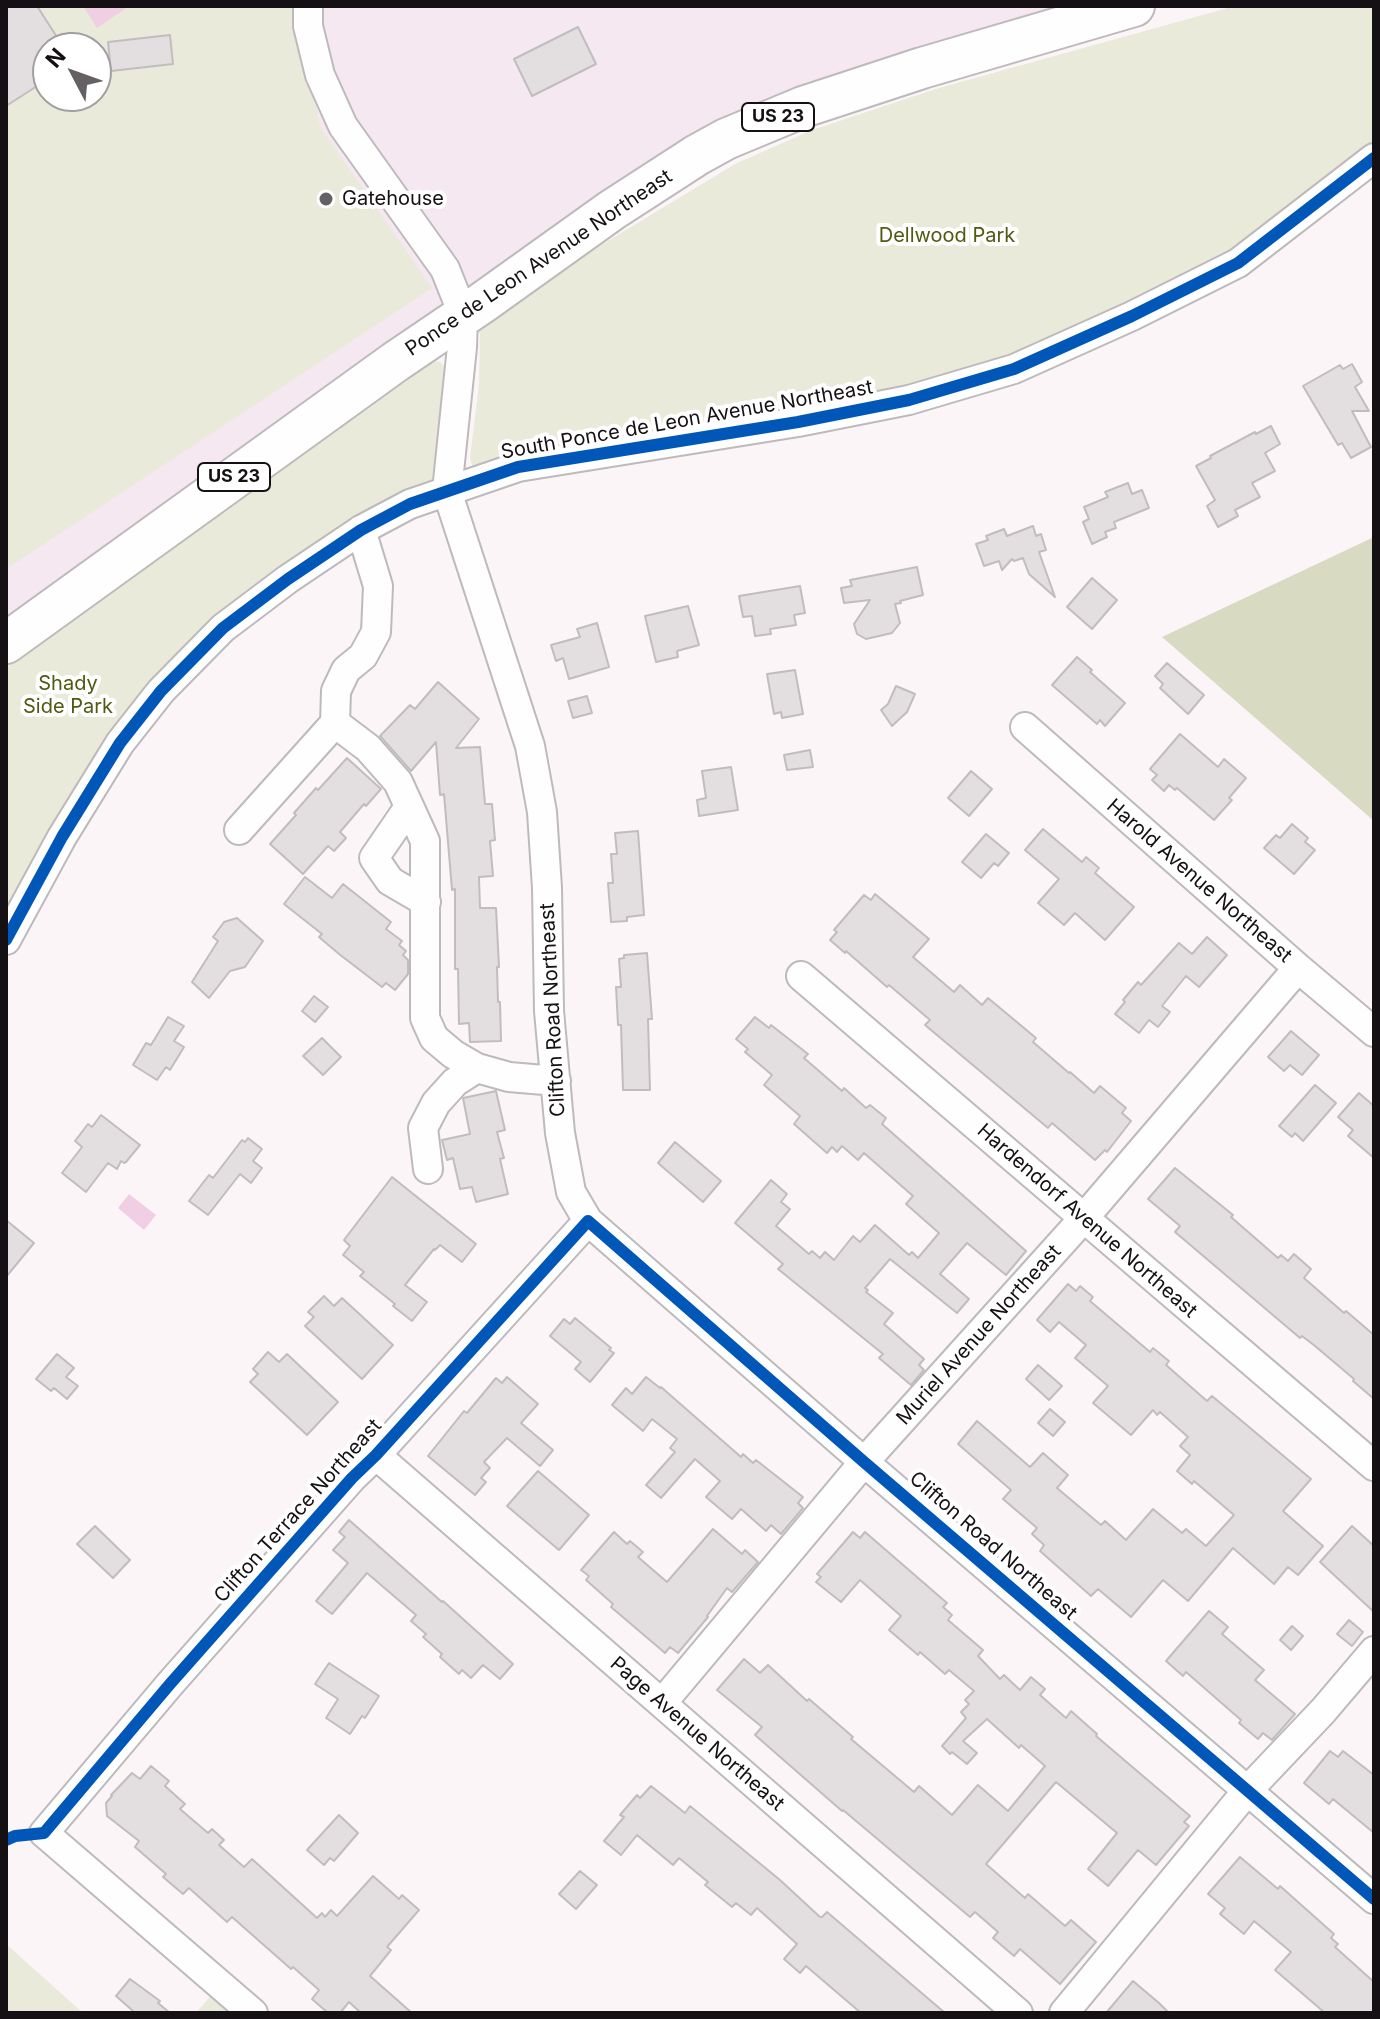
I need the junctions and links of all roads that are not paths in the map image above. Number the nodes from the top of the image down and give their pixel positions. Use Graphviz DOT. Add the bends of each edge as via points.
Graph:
graph roads {
  1 [pos="308,6"];
  2 [pos="1134,6"];
  3 [pos="1374,158"];
  4 [pos="463,314"];
  5 [pos="447,491"];
  6 [pos="361,530"];
  7 [pos="6,643"];
  8 [pos="335,723"];
  9 [pos="1025,727"];
  10 [pos="409,807"];
  11 [pos="239,830"];
  12 [pos="426,902"];
  13 [pos="6,940"];
  14 [pos="1298,968"];
  15 [pos="801,976"];
  16 [pos="1374,1032"];
  17 [pos="477,1068"];
  18 [pos="556,1081"];
  19 [pos="428,1169"];
  20 [pos="1083,1219"];
  21 [pos="588,1221"];
  22 [pos="376,1455"];
  23 [pos="864,1462"];
  24 [pos="1374,1466"];
  25 [pos="1374,1651"];
  26 [pos="662,1703"];
  27 [pos="1247,1791"];
  28 [pos="1374,1899"];
  29 [pos="253,2013"];
  30 [pos="1018,2013"];
  31 [pos="1064,2013"];
  1 -- 4 [label="street, Clifton Road Northeast" via="320,75 343,126 445,269"];
  2 -- 4 [label="highway, Ponce de Leon Avenue Northeast / US 23" via="910,71 726,139 612,210"];
  3 -- 5 [label="street, South Ponce de Leon Avenue Northeast" via="1238,263 1014,369 909,400 798,422 518,467"];
  4 -- 5 [label="street, Clifton Road Northeast"];
  4 -- 7 [label="highway, Ponce de Leon Avenue Northeast / US 23"];
  5 -- 6 [label="street, South Ponce de Leon Avenue Northeast"];
  5 -- 18 [label="street, Clifton Road Northeast" via="530,746 543,827"];
  6 -- 8 [label="street" via="378,586 376,632 336,691"];
  6 -- 13 [label="street, South Ponce de Leon Avenue Northeast" via="223,628 161,691 120,743"];
  8 -- 10 [label="street" via="368,748 398,782"];
  8 -- 11 [label="street"];
  9 -- 14 [label="street, Harold Avenue Northeast"];
  10 -- 12 [label="street" via="425,841"];
  10 -- 12 [label="street" via="374,858 390,881"];
  12 -- 17 [label="street" via="425,1018 434,1038"];
  14 -- 16 [label="street, Harold Avenue Northeast"];
  14 -- 20 [label="street, Muriel Avenue Northeast"];
  15 -- 20 [label="street, Hardendorf Avenue Northeast"];
  17 -- 18 [label="street"];
  17 -- 19 [label="street" via="436,1103 423,1128"];
  18 -- 21 [label="street, Clifton Road Northeast" via="571,1192"];
  20 -- 23 [label="street, Muriel Avenue Northeast"];
  20 -- 24 [label="street, Hardendorf Avenue Northeast"];
  21 -- 22 [label="street, Clifton Terrace Northeast"];
  21 -- 23 [label="street, Clifton Road Northeast"];
  22 -- 26 [label="street, Page Avenue Northeast"];
  22 -- 29 [label="street, Clifton Terrace Northeast" via="44,1833"];
  23 -- 26 [label="street, Muriel Avenue Northeast"];
  23 -- 27 [label="street, Clifton Road Northeast"];
  25 -- 27 [label="street"];
  26 -- 30 [label="street, Page Avenue Northeast"];
  27 -- 28 [label="street, Clifton Road Northeast"];
  27 -- 31 [label="street"];
}
